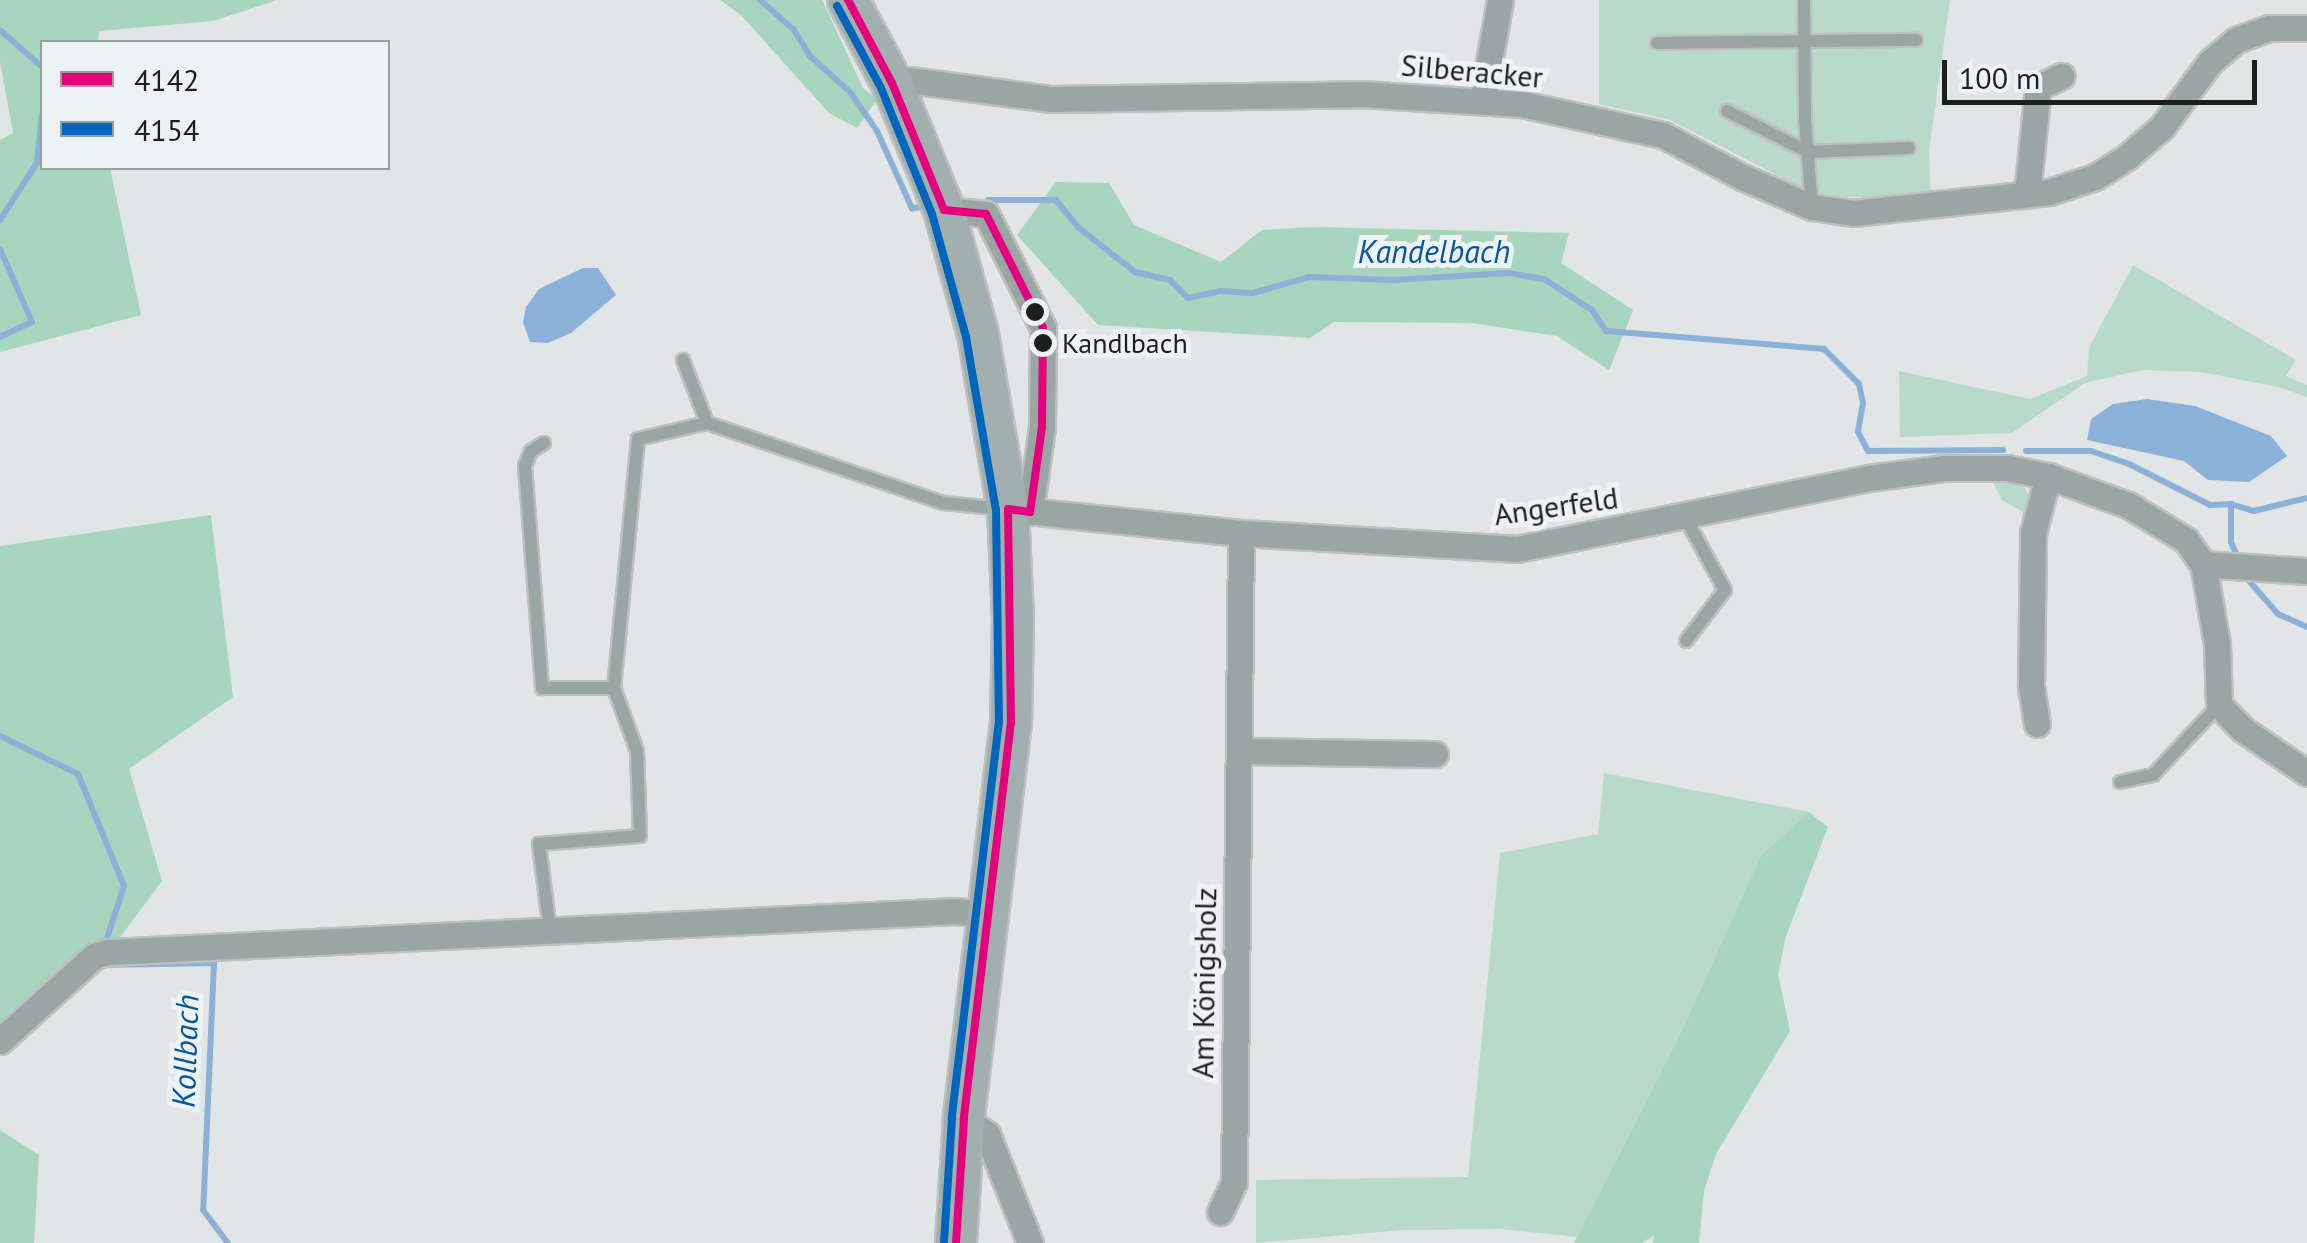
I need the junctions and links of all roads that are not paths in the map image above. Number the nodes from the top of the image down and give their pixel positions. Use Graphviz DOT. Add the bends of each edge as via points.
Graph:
graph roads {
  1 [pos="848,0"];
  2 [pos="1500,0"];
  3 [pos="1804,0"];
  4 [pos="2307,28"];
  5 [pos="1916,40"];
  6 [pos="1804,41"];
  7 [pos="1656,42"];
  8 [pos="2062,76"];
  9 [pos="892,83"];
  10 [pos="1482,101"];
  11 [pos="1728,111"];
  12 [pos="1909,148"];
  13 [pos="1808,152"];
  14 [pos="2027,194"];
  15 [pos="1812,207"];
  16 [pos="944,210"];
  17 [pos="682,360"];
  18 [pos="707,423"];
  19 [pos="544,443"];
  20 [pos="2048,476"];
  21 [pos="1019,511"];
  22 [pos="1685,517"];
  23 [pos="1241,532"];
  24 [pos="2203,564"];
  25 [pos="2307,571"];
  26 [pos="1686,641"];
  27 [pos="614,688"];
  28 [pos="2218,705"];
  29 [pos="2037,724"];
  30 [pos="1240,751"];
  31 [pos="1435,754"];
  32 [pos="2307,772"];
  33 [pos="2120,782"];
  34 [pos="991,914"];
  35 [pos="550,930"];
  36 [pos="0,1041"];
  37 [pos="964,1119"];
  38 [pos="1220,1212"];
  39 [pos="956,1243"];
  40 [pos="1030,1243"];
  1 -- 9 [label="main road"];
  2 -- 10 [label="street"];
  3 -- 6 [label="lane"];
  4 -- 14 [label="street, Silberacker" via="2268,28 2236,40 2210,62 2162,127 2128,156 2095,177"];
  5 -- 6 [label="lane"];
  6 -- 7 [label="lane"];
  6 -- 13 [label="lane"];
  8 -- 14 [label="street" via="2038,87"];
  9 -- 10 [label="street, Silberacker" via="1052,100 1360,94"];
  9 -- 16 [label="main road"];
  10 -- 15 [label="street, Silberacker" via="1663,134"];
  11 -- 13 [label="lane"];
  12 -- 13 [label="lane"];
  13 -- 15 [label="lane"];
  14 -- 15 [label="street, Silberacker" via="1853,213"];
  16 -- 21 [label="main road"];
  16 -- 21 [label="street" via="986,214 1043,328 1042,427"];
  17 -- 18 [label="lane"];
  18 -- 21 [label="lane" via="944,503"];
  18 -- 27 [label="lane" via="638,440"];
  19 -- 27 [label="lane" via="525,466 542,688"];
  20 -- 22 [label="street, Angerfeld" via="1944,468"];
  20 -- 24 [label="street, Angerfeld" via="2128,505 2186,540"];
  20 -- 29 [label="street" via="2033,534 2030,685"];
  21 -- 23 [label="street, Angerfeld"];
  21 -- 34 [label="main road" via="1011,722"];
  22 -- 23 [label="street, Angerfeld" via="1518,550"];
  22 -- 26 [label="lane" via="1725,590"];
  23 -- 30 [label="street, Am Königsholz"];
  24 -- 25 [label="street"];
  24 -- 28 [label="street"];
  27 -- 35 [label="lane" via="637,751 640,836 538,844"];
  28 -- 32 [label="street" via="2242,730"];
  28 -- 33 [label="lane" via="2152,775"];
  30 -- 31 [label="street"];
  30 -- 38 [label="street, Am Königsholz" via="1234,1182"];
  34 -- 35 [label="street"];
  34 -- 37 [label="main road"];
  35 -- 36 [label="street" via="101,954"];
  37 -- 39 [label="main road"];
  37 -- 40 [label="street" via="988,1134"];
}
